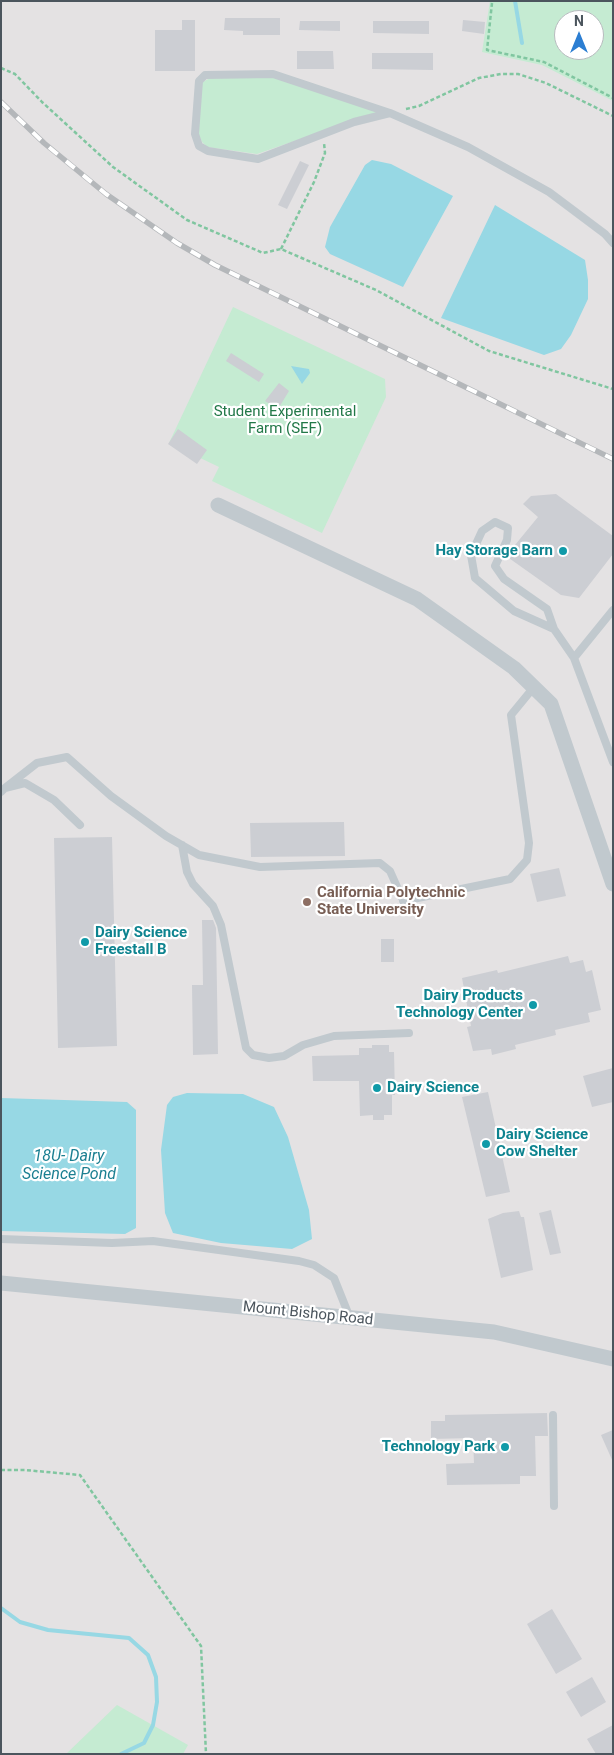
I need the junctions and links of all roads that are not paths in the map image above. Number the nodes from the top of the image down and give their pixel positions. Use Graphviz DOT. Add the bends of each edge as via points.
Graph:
graph roads {
  1 [pos="390,112"];
  2 [pos="613,243"];
  3 [pos="218,505"];
  4 [pos="613,610"];
  5 [pos="554,630"];
  6 [pos="574,658"];
  7 [pos="534,687"];
  8 [pos="613,762"];
  9 [pos="3,790"];
  10 [pos="80,825"];
  11 [pos="182,845"];
  12 [pos="612,875"];
  13 [pos="409,1033"];
  14 [pos="1,1238"];
  15 [pos="1,1283"];
  16 [pos="350,1318"];
  17 [pos="613,1359"];
  18 [pos="553,1415"];
  19 [pos="554,1506"];
  1 -- 1 [label="lane" via="354,122 258,159 208,152 199,146 195,134 199,81 205,75 273,74"];
  1 -- 2 [label="lane" via="468,147 549,192"];
  3 -- 7 [label="street" via="417,599 514,668"];
  4 -- 6 [label="lane"];
  5 -- 5 [label="lane" via="514,611 475,578 471,554 482,531 495,522 508,528 507,540 495,566 504,578 547,609"];
  5 -- 6 [label="lane"];
  6 -- 8 [label="lane"];
  7 -- 11 [label="lane" via="511,715 530,843 526,860 510,879 402,900 390,871 380,863 260,867 199,854"];
  7 -- 12 [label="street" via="551,704"];
  9 -- 10 [label="lane" via="26,783 54,800"];
  9 -- 11 [label="lane" via="37,762 67,758 111,796"];
  11 -- 13 [label="lane" via="190,878 212,906 221,925 246,1048 253,1055 284,1056 303,1045 334,1036"];
  14 -- 16 [label="lane" via="112,1243 154,1241 299,1261 314,1265 334,1278"];
  15 -- 16 [label="street, Mount Bishop Road"];
  16 -- 17 [label="street, Mount Bishop Road" via="494,1332"];
  18 -- 19 [label="lane"];
}
